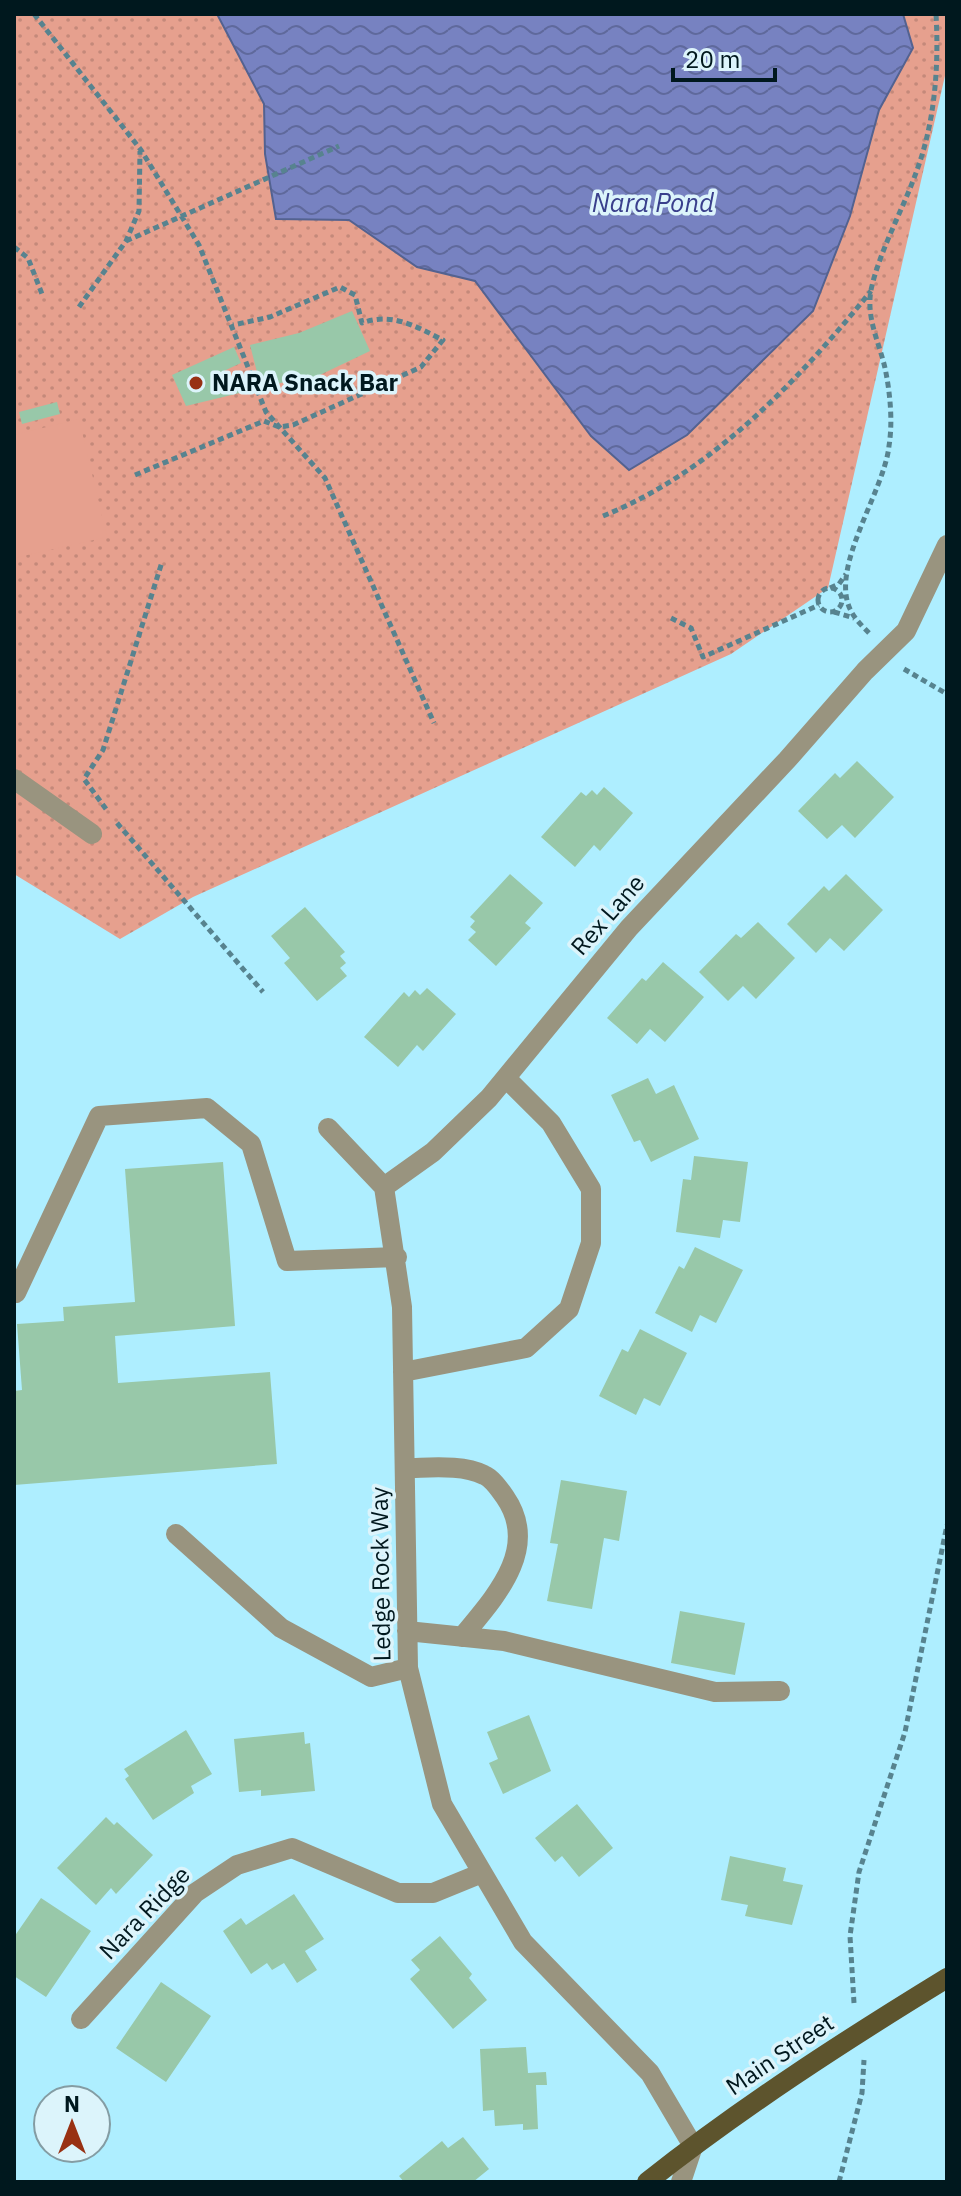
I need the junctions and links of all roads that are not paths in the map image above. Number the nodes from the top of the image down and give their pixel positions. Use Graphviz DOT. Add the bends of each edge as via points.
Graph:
graph roads {
  1 [pos="947,545"];
  2 [pos="14,779"];
  3 [pos="92,834"];
  4 [pos="506,1078"];
  5 [pos="328,1128"];
  6 [pos="384,1187"];
  7 [pos="397,1257"];
  8 [pos="16,1293"];
  9 [pos="403,1372"];
  10 [pos="405,1468"];
  11 [pos="176,1534"];
  12 [pos="407,1631"];
  13 [pos="462,1637"];
  14 [pos="408,1668"];
  15 [pos="780,1691"];
  16 [pos="482,1873"];
  17 [pos="947,1978"];
  18 [pos="81,2019"];
  19 [pos="693,2146"];
  20 [pos="647,2182"];
  21 [pos="681,2182"];
  1 -- 4 [label="street, Rex Lane" via="906,631 629,928"];
  2 -- 3 [label="street"];
  4 -- 6 [label="street, Rex Lane" via="433,1152"];
  4 -- 9 [label="street" via="551,1123 591,1189 591,1243 569,1309 526,1348"];
  5 -- 6 [label="street"];
  6 -- 7 [label="street, Ledge Rock Way"];
  7 -- 8 [label="street" via="287,1261 251,1144 207,1108 99,1116"];
  7 -- 9 [label="street, Ledge Rock Way"];
  9 -- 10 [label="street, Ledge Rock Way"];
  10 -- 12 [label="street, Ledge Rock Way"];
  10 -- 13 [label="street" via="486,1475 512,1507 514,1566 506,1584"];
  11 -- 14 [label="street" via="281,1628 371,1677"];
  12 -- 13 [label="street"];
  12 -- 14 [label="street, Ledge Rock Way"];
  13 -- 15 [label="street" via="504,1641 715,1692"];
  14 -- 16 [label="street, Ledge Rock Way" via="442,1804"];
  16 -- 18 [label="street, Nara Ridge" via="433,1893 398,1893 292,1848 237,1865 195,1893"];
  16 -- 19 [label="street, Ledge Rock Way" via="523,1942 650,2073"];
  17 -- 19 [label="main road, Main Street"];
  19 -- 20 [label="main road, Main Street"];
  19 -- 21 [label="street"];
}
